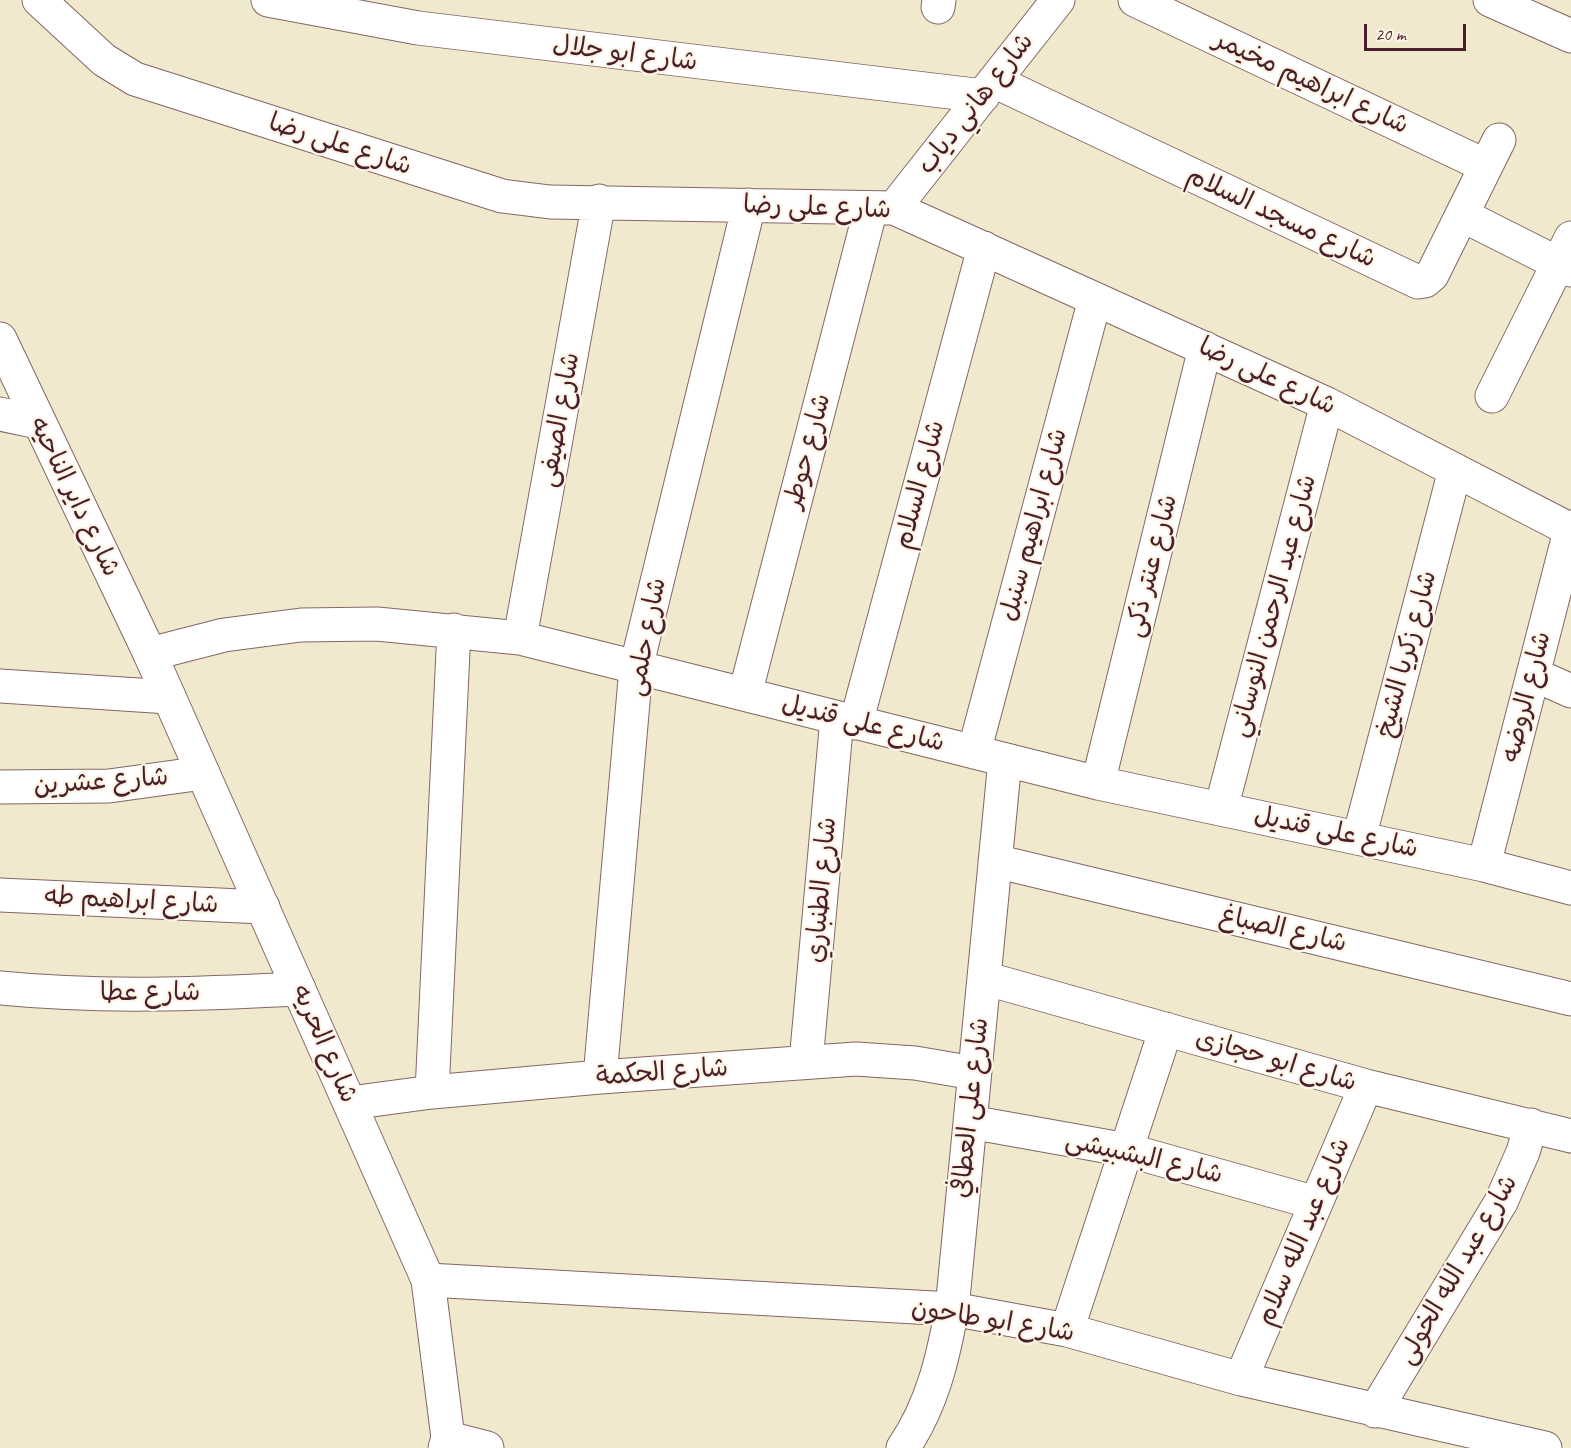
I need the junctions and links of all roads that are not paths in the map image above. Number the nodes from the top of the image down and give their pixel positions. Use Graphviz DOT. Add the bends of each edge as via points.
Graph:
graph roads {
  1 [pos="39,0"];
  2 [pos="268,0"];
  3 [pos="1058,0"];
  4 [pos="1135,0"];
  5 [pos="1490,0"];
  6 [pos="1571,36"];
  7 [pos="988,89"];
  8 [pos="1493,153"];
  9 [pos="599,201"];
  10 [pos="749,205"];
  11 [pos="883,208"];
  12 [pos="1462,216"];
  13 [pos="984,248"];
  14 [pos="1567,257"];
  15 [pos="1095,299"];
  16 [pos="0,339"];
  17 [pos="1205,348"];
  18 [pos="1492,396"];
  19 [pos="1327,404"];
  20 [pos="0,414"];
  21 [pos="38,422"];
  22 [pos="1455,470"];
  23 [pos="1571,529"];
  24 [pos="454,630"];
  25 [pos="520,638"];
  26 [pos="150,654"];
  27 [pos="636,668"];
  28 [pos="1533,674"];
  29 [pos="0,686"];
  30 [pos="1571,692"];
  31 [pos="745,694"];
  32 [pos="169,697"];
  33 [pos="846,720"];
  34 [pos="989,756"];
  35 [pos="203,773"];
  36 [pos="1098,783"];
  37 [pos="0,787"];
  38 [pos="1221,809"];
  39 [pos="1359,838"];
  40 [pos="995,861"];
  41 [pos="1484,865"];
  42 [pos="1571,888"];
  43 [pos="0,895"];
  44 [pos="263,907"];
  45 [pos="984,978"];
  46 [pos="0,988"];
  47 [pos="299,988"];
  48 [pos="1571,999"];
  49 [pos="1167,1029"];
  50 [pos="806,1062"];
  51 [pos="974,1073"];
  52 [pos="600,1077"];
  53 [pos="1366,1086"];
  54 [pos="432,1092"];
  55 [pos="350,1103"];
  56 [pos="969,1122"];
  57 [pos="1531,1125"];
  58 [pos="1571,1136"];
  59 [pos="1127,1150"];
  60 [pos="1316,1203"];
  61 [pos="428,1280"];
  62 [pos="952,1309"];
  63 [pos="1067,1330"];
  64 [pos="1241,1379"];
  65 [pos="1376,1411"];
  66 [pos="447,1443"];
  67 [pos="914,1445"];
  68 [pos="487,1448"];
  69 [pos="1545,1448"];
  1 -- 9 [label="street, شارع على رضا" via="104,60 135,79 502,195 550,202"];
  2 -- 7 [label="street, شارع ابو جلال" via="429,30"];
  3 -- 7 [label="street, شارع هاني دياب"];
  4 -- 8 [label="street, شارع ابراهيم مخيمر"];
  5 -- 6 [label="street"];
  7 -- 11 [label="street, شارع هاني دياب"];
  7 -- 12 [label="street, شارع مسجد السلام" via="1418,282 1432,275"];
  8 -- 12 [label="street, شارع مسجد السلام"];
  9 -- 10 [label="street, شارع على رضا"];
  9 -- 25 [label="street, شارع الصيفى"];
  10 -- 11 [label="street, شارع على رضا"];
  10 -- 27 [label="street, شارع حلمى"];
  11 -- 13 [label="street, شارع على رضا"];
  11 -- 31 [label="street, شارع حوطر"];
  12 -- 14 [label="street"];
  13 -- 15 [label="street, شارع على رضا"];
  13 -- 33 [label="street, شارع السلام"];
  14 -- 18 [label="street"];
  15 -- 17 [label="street, شارع على رضا"];
  15 -- 34 [label="street, شارع ابراهيم سنبل"];
  16 -- 21 [label="street, شارع داير الناحيه"];
  17 -- 19 [label="street, شارع على رضا"];
  17 -- 36 [label="street, شارع عنتر ذكى"];
  19 -- 22 [label="street, شارع على رضا"];
  19 -- 38 [label="street, شارع عبد الرحمن النوساني"];
  20 -- 21 [label="street"];
  21 -- 26 [label="street, شارع داير الناحيه"];
  22 -- 23 [label="street, شارع على رضا"];
  22 -- 39 [label="street, شارع زكريا الشيخ"];
  23 -- 28 [label="street, شارع الروضه"];
  24 -- 25 [label="street, شارع على قنديل"];
  24 -- 26 [label="street, شارع على قنديل" via="377,624 301,625 224,635"];
  24 -- 54 [label="street"];
  25 -- 27 [label="street, شارع على قنديل"];
  26 -- 32 [label="street, شارع الحريه"];
  27 -- 31 [label="street, شارع على قنديل"];
  27 -- 52 [label="street, شارع حلمى"];
  28 -- 30 [label="street"];
  28 -- 41 [label="street, شارع الروضه"];
  29 -- 32 [label="street"];
  31 -- 33 [label="street, شارع على قنديل"];
  32 -- 35 [label="street, شارع الحريه"];
  33 -- 34 [label="street, شارع على قنديل"];
  33 -- 50 [label="street, شارع الطنباري"];
  34 -- 36 [label="street, شارع على قنديل"];
  34 -- 40 [label="street, شارع على العطافي"];
  35 -- 37 [label="street, شارع عشرين" via="109,786"];
  35 -- 44 [label="street, شارع الحريه"];
  36 -- 38 [label="street, شارع على قنديل"];
  38 -- 39 [label="street, شارع على قنديل"];
  39 -- 41 [label="street, شارع على قنديل"];
  40 -- 45 [label="street, شارع على العطافي"];
  40 -- 48 [label="street, شارع الصباغ"];
  41 -- 42 [label="street, شارع على قنديل"];
  43 -- 44 [label="street, شارع ابراهيم طه"];
  44 -- 47 [label="street, شارع الحريه"];
  45 -- 49 [label="street, شارع ابو حجازى"];
  45 -- 51 [label="street, شارع على العطافي"];
  46 -- 47 [label="street, شارع عطا" via="167,995"];
  47 -- 55 [label="street, شارع الحريه"];
  49 -- 53 [label="street, شارع ابو حجازى"];
  49 -- 59 [label="street"];
  50 -- 51 [label="street, شارع الحكمة" via="856,1059"];
  50 -- 52 [label="street, شارع الحكمة"];
  51 -- 56 [label="street, شارع على العطافي"];
  52 -- 54 [label="street, شارع الحكمة"];
  53 -- 57 [label="street, شارع ابو حجازى"];
  53 -- 60 [label="street, شارع عبد الله سلام"];
  54 -- 55 [label="street, شارع الحكمة"];
  55 -- 61 [label="street, شارع الحريه"];
  56 -- 59 [label="street, شارع البشبيشى"];
  56 -- 62 [label="street, شارع على العطافي"];
  57 -- 58 [label="street, شارع ابو حجازى"];
  57 -- 65 [label="street, شارع عبد الله الخولى" via="1501,1202"];
  59 -- 60 [label="street, شارع البشبيشى"];
  59 -- 63 [label="street"];
  60 -- 64 [label="street, شارع عبد الله سلام"];
  61 -- 62 [label="street, شارع ابو طاحون"];
  61 -- 66 [label="street, شارع الحريه"];
  62 -- 63 [label="street, شارع ابو طاحون"];
  62 -- 67 [label="street, شارع على العطافي" via="943,1357"];
  63 -- 64 [label="street, شارع ابو طاحون"];
  64 -- 65 [label="street, شارع ابو طاحون"];
  65 -- 69 [label="street, شارع ابو طاحون"];
  66 -- 68 [label="street"];
}
